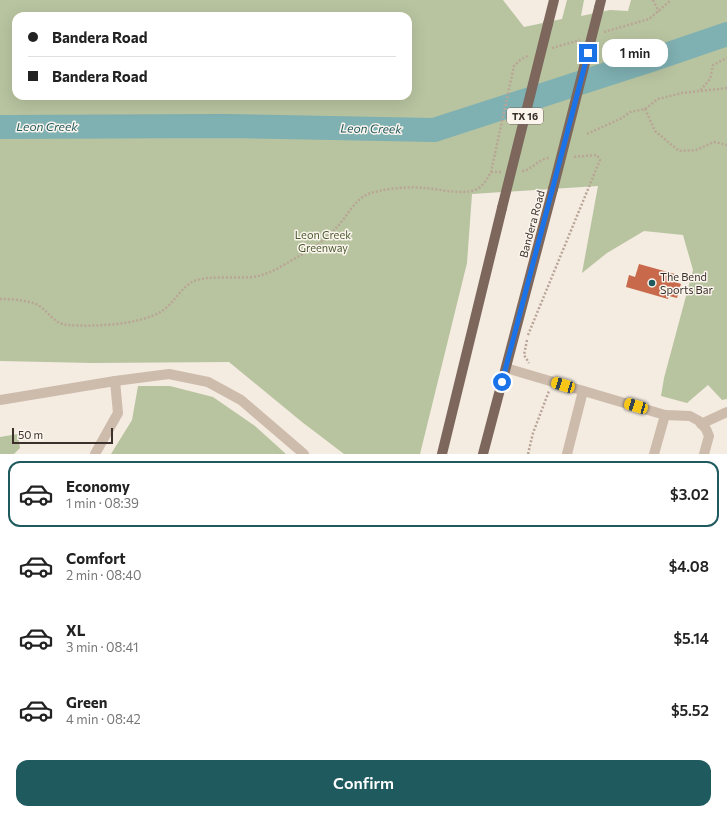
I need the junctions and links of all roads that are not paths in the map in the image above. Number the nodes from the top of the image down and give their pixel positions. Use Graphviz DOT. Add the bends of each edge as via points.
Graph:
graph roads {
  1 [pos="554,0"];
  2 [pos="600,4"];
  3 [pos="506,368"];
  4 [pos="115,381"];
  5 [pos="583,391"];
  6 [pos="0,400"];
  7 [pos="727,412"];
  8 [pos="665,415"];
  9 [pos="701,424"];
  10 [pos="95,454"];
  11 [pos="304,454"];
  12 [pos="442,454"];
  13 [pos="483,454"];
  14 [pos="567,454"];
  15 [pos="654,454"];
  16 [pos="704,454"];
  1 -- 12 [label="main road, TX 16, bridge"];
  2 -- 3 [label="main road, Bandera Road, bridge"];
  3 -- 5 [label="lane"];
  3 -- 13 [label="main road, Bandera Road"];
  4 -- 6 [label="lane"];
  4 -- 10 [label="lane" via="118,413"];
  4 -- 11 [label="lane" via="169,374 208,382 241,400"];
  5 -- 8 [label="lane"];
  5 -- 14 [label="lane"];
  7 -- 9 [label="lane"];
  8 -- 9 [label="lane" via="690,416"];
  8 -- 15 [label="lane"];
  9 -- 16 [label="lane" via="709,436"];
}
